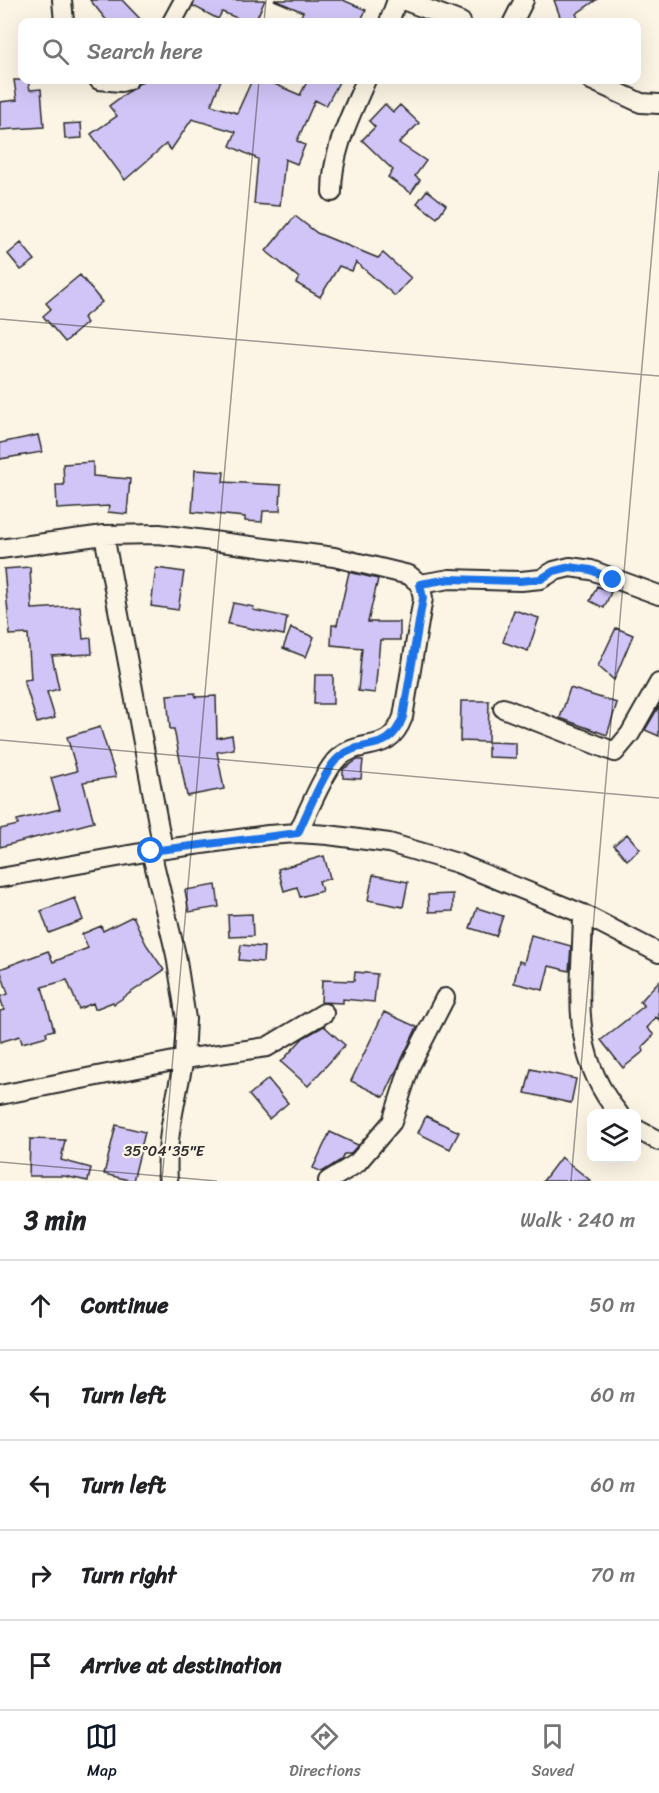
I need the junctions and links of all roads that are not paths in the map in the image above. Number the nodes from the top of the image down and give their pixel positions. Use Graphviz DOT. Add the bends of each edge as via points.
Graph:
graph roads {
  1 [pos="62,0"];
  2 [pos="184,0"];
  3 [pos="397,0"];
  4 [pos="403,0"];
  5 [pos="524,0"];
  6 [pos="64,18"];
  7 [pos="174,18"];
  8 [pos="390,18"];
  9 [pos="450,18"];
  10 [pos="515,18"];
  11 [pos="364,84"];
  12 [pos="600,84"];
  13 [pos="659,104"];
  14 [pos="332,192"];
  15 [pos="104,535"];
  16 [pos="0,549"];
  17 [pos="420,584"];
  18 [pos="659,595"];
  19 [pos="659,683"];
  20 [pos="503,708"];
  21 [pos="298,833"];
  22 [pos="157,850"];
  23 [pos="0,878"];
  24 [pos="582,914"];
  25 [pos="659,953"];
  26 [pos="445,998"];
  27 [pos="324,1013"];
  28 [pos="184,1059"];
  29 [pos="0,1095"];
  30 [pos="616,1109"];
  31 [pos="641,1132"];
  32 [pos="659,1141"];
  33 [pos="168,1181"];
  34 [pos="328,1181"];
  1 -- 6 [label="street"];
  2 -- 7 [label="street"];
  3 -- 8 [label="street"];
  4 -- 9 [label="street"];
  5 -- 10 [label="street"];
  11 -- 14 [label="street" via="337,145"];
  12 -- 13 [label="street" via="640,103"];
  15 -- 16 [label="street"];
  15 -- 17 [label="street" via="159,534 334,557 409,576"];
  15 -- 22 [label="street"];
  17 -- 18 [label="street" via="450,579 541,579 570,567 591,570"];
  17 -- 21 [label="street" via="423,598 398,732 387,742 337,759"];
  19 -- 20 [label="street" via="615,752"];
  21 -- 22 [label="street"];
  21 -- 24 [label="street" via="389,843 457,863"];
  22 -- 23 [label="street"];
  22 -- 28 [label="street" via="186,1019"];
  24 -- 25 [label="street"];
  24 -- 30 [label="street" via="581,1034 588,1063 601,1091"];
  26 -- 34 [label="street" via="411,1066 392,1122 357,1163"];
  27 -- 28 [label="street" via="267,1047"];
  28 -- 29 [label="street"];
  28 -- 33 [label="street" via="172,1119"];
  31 -- 32 [label="street"];
}
